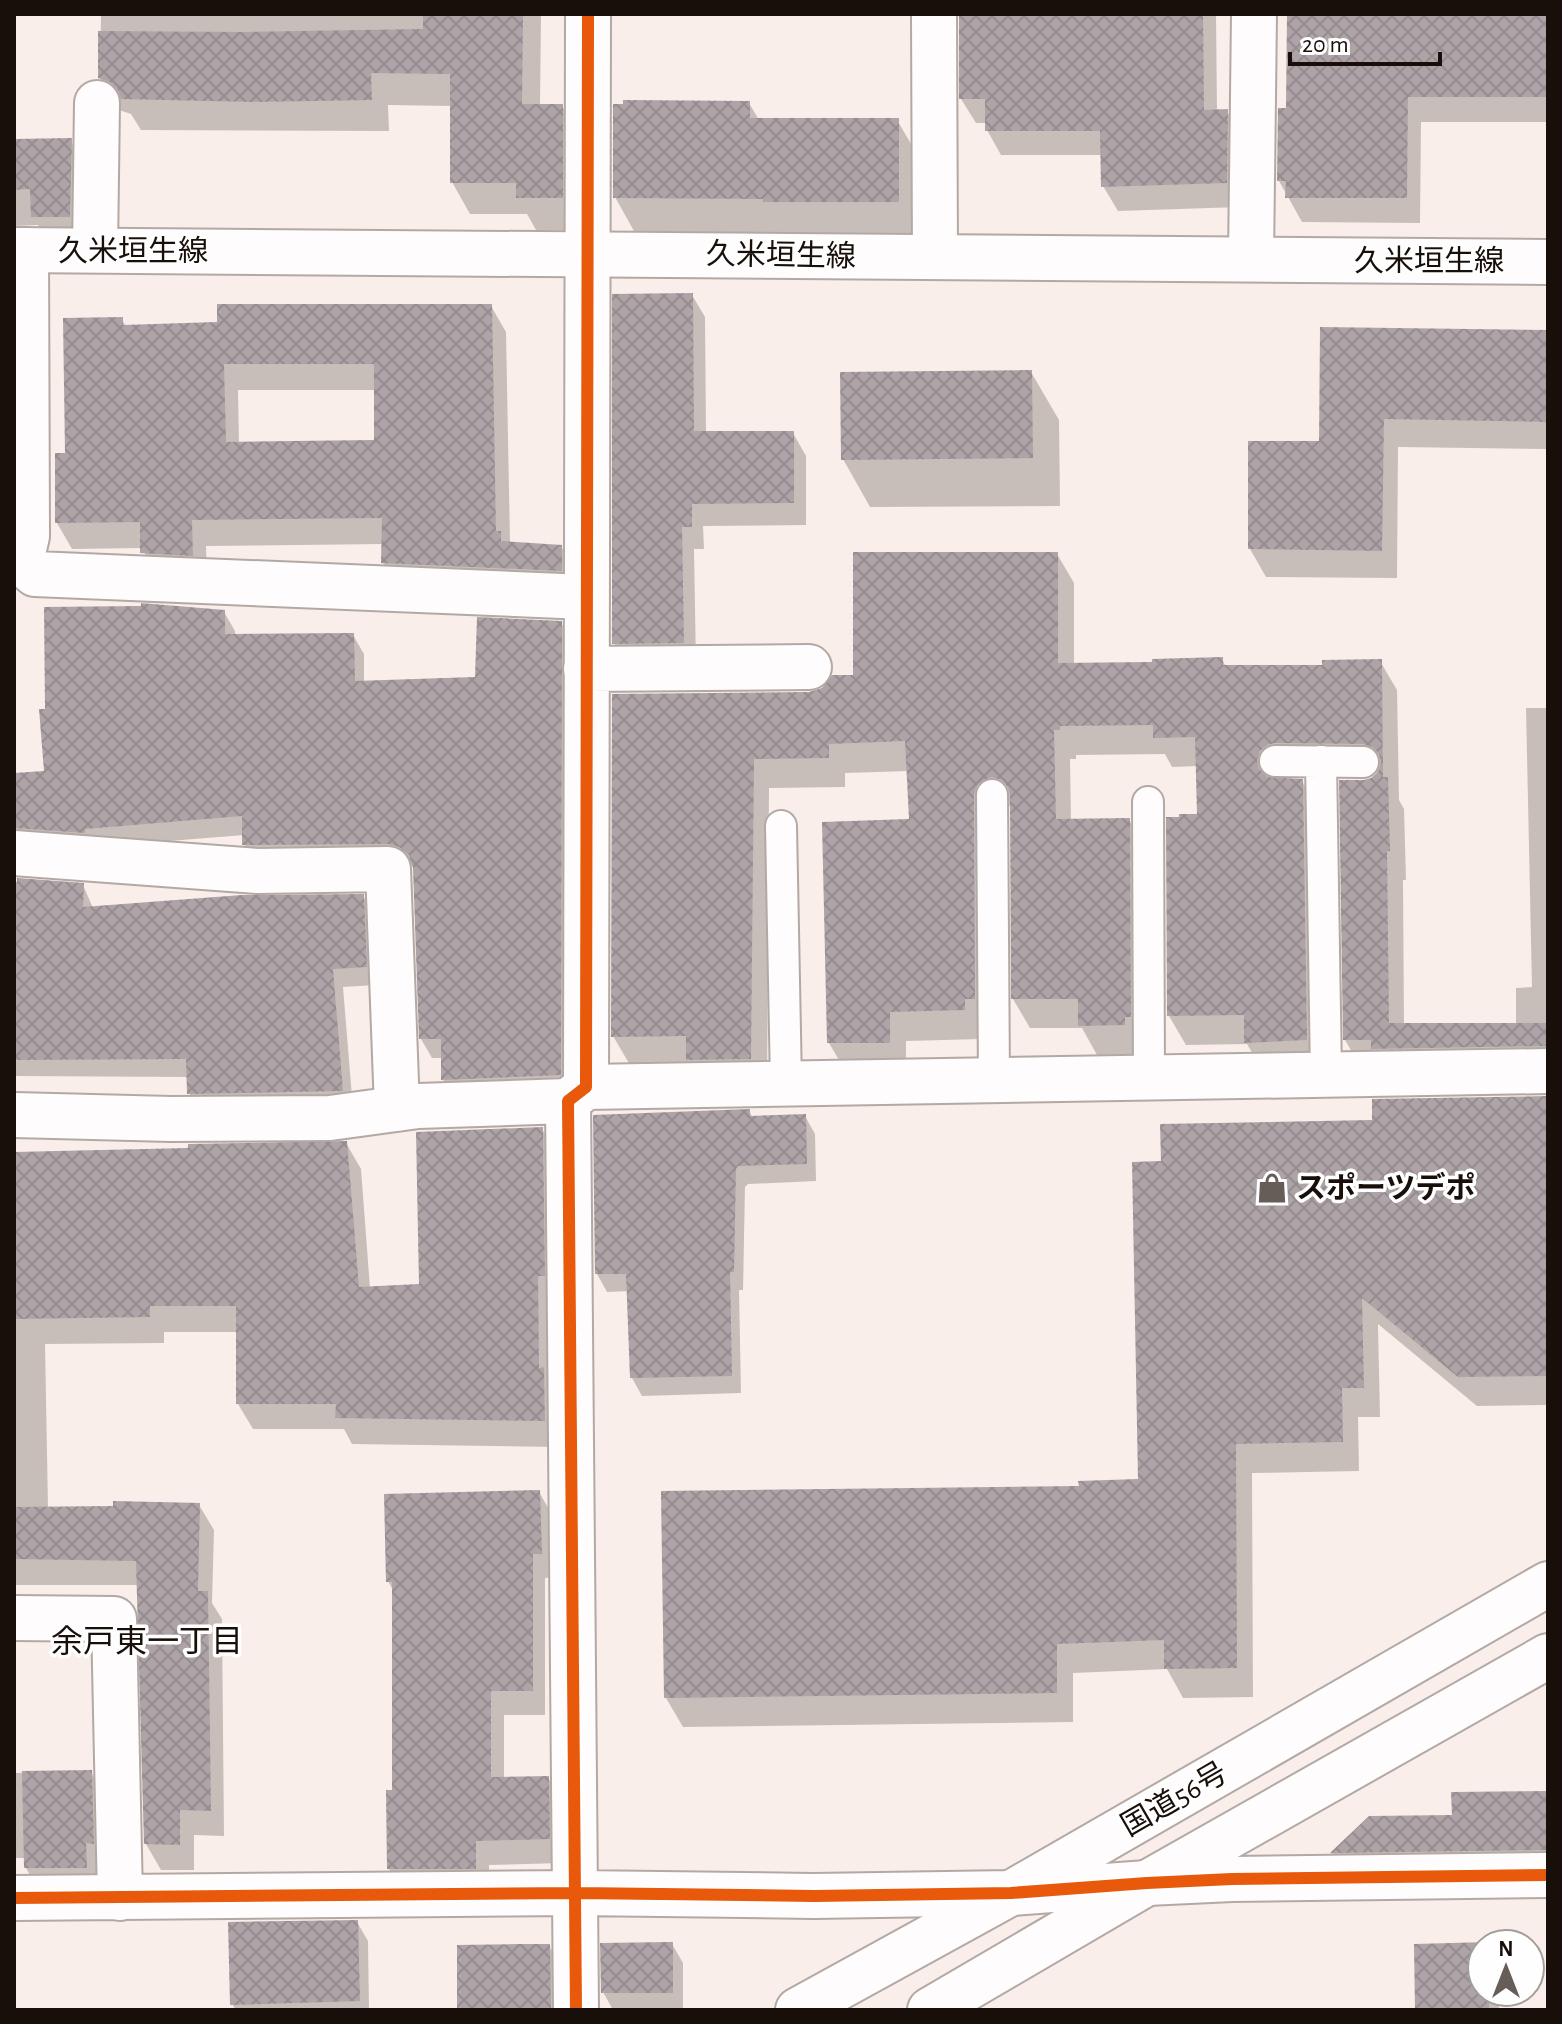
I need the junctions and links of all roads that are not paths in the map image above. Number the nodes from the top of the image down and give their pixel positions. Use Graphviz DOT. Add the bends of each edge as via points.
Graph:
graph roads {
  1 [pos="588,14"];
  2 [pos="934,14"];
  3 [pos="1254,14"];
  4 [pos="97,103"];
  5 [pos="20,250"];
  6 [pos="95,250"];
  7 [pos="586,253"];
  8 [pos="935,256"];
  9 [pos="1251,259"];
  10 [pos="1548,262"];
  11 [pos="18,564"];
  12 [pos="586,597"];
  13 [pos="809,667"];
  14 [pos="586,669"];
  15 [pos="1275,761"];
  16 [pos="1321,761"];
  17 [pos="1363,762"];
  18 [pos="992,795"];
  19 [pos="1148,802"];
  20 [pos="781,826"];
  21 [pos="14,853"];
  22 [pos="1548,1071"];
  23 [pos="1326,1074"];
  24 [pos="1149,1078"];
  25 [pos="994,1080"];
  26 [pos="786,1084"];
  27 [pos="577,1094"];
  28 [pos="397,1109"];
  29 [pos="14,1115"];
  30 [pos="1548,1584"];
  31 [pos="14,1618"];
  32 [pos="1548,1656"];
  33 [pos="1548,1875"];
  34 [pos="1147,1883"];
  35 [pos="577,1893"];
  36 [pos="1011,1893"];
  37 [pos="14,1898"];
  38 [pos="120,1898"];
  39 [pos="576,2010"];
  40 [pos="798,2010"];
  41 [pos="930,2010"];
  1 -- 7 [label="main road"];
  2 -- 8 [label="main road"];
  3 -- 9 [label="main road"];
  4 -- 6 [label="main road"];
  5 -- 6 [label="main road, 久米垣生線"];
  5 -- 11 [label="main road" via="27,536"];
  6 -- 7 [label="main road, 久米垣生線"];
  7 -- 8 [label="main road, 久米垣生線"];
  7 -- 12 [label="main road"];
  8 -- 9 [label="main road, 久米垣生線"];
  9 -- 10 [label="main road, 久米垣生線"];
  11 -- 12 [label="main road" via="35,574"];
  12 -- 14 [label="main road"];
  13 -- 14 [label="main road"];
  14 -- 27 [label="main road"];
  15 -- 16 [label="lane"];
  16 -- 17 [label="lane"];
  16 -- 23 [label="lane"];
  18 -- 25 [label="lane"];
  19 -- 24 [label="lane"];
  20 -- 26 [label="lane"];
  21 -- 28 [label="main road" via="258,871 388,869"];
  22 -- 23 [label="main road"];
  23 -- 24 [label="main road"];
  24 -- 25 [label="main road"];
  25 -- 26 [label="main road"];
  26 -- 27 [label="main road"];
  27 -- 28 [label="main road"];
  27 -- 35 [label="main road"];
  28 -- 29 [label="main road" via="330,1118"];
  30 -- 36 [label="main road, 国道56号"];
  31 -- 38 [label="main road" via="114,1619"];
  32 -- 34 [label="main road, 国道56号"];
  33 -- 34 [label="main road"];
  34 -- 36 [label="main road"];
  34 -- 41 [label="main road, 国道56号"];
  35 -- 36 [label="main road"];
  35 -- 38 [label="main road"];
  35 -- 39 [label="main road"];
  36 -- 40 [label="main road, 国道56号"];
  37 -- 38 [label="main road"];
}
